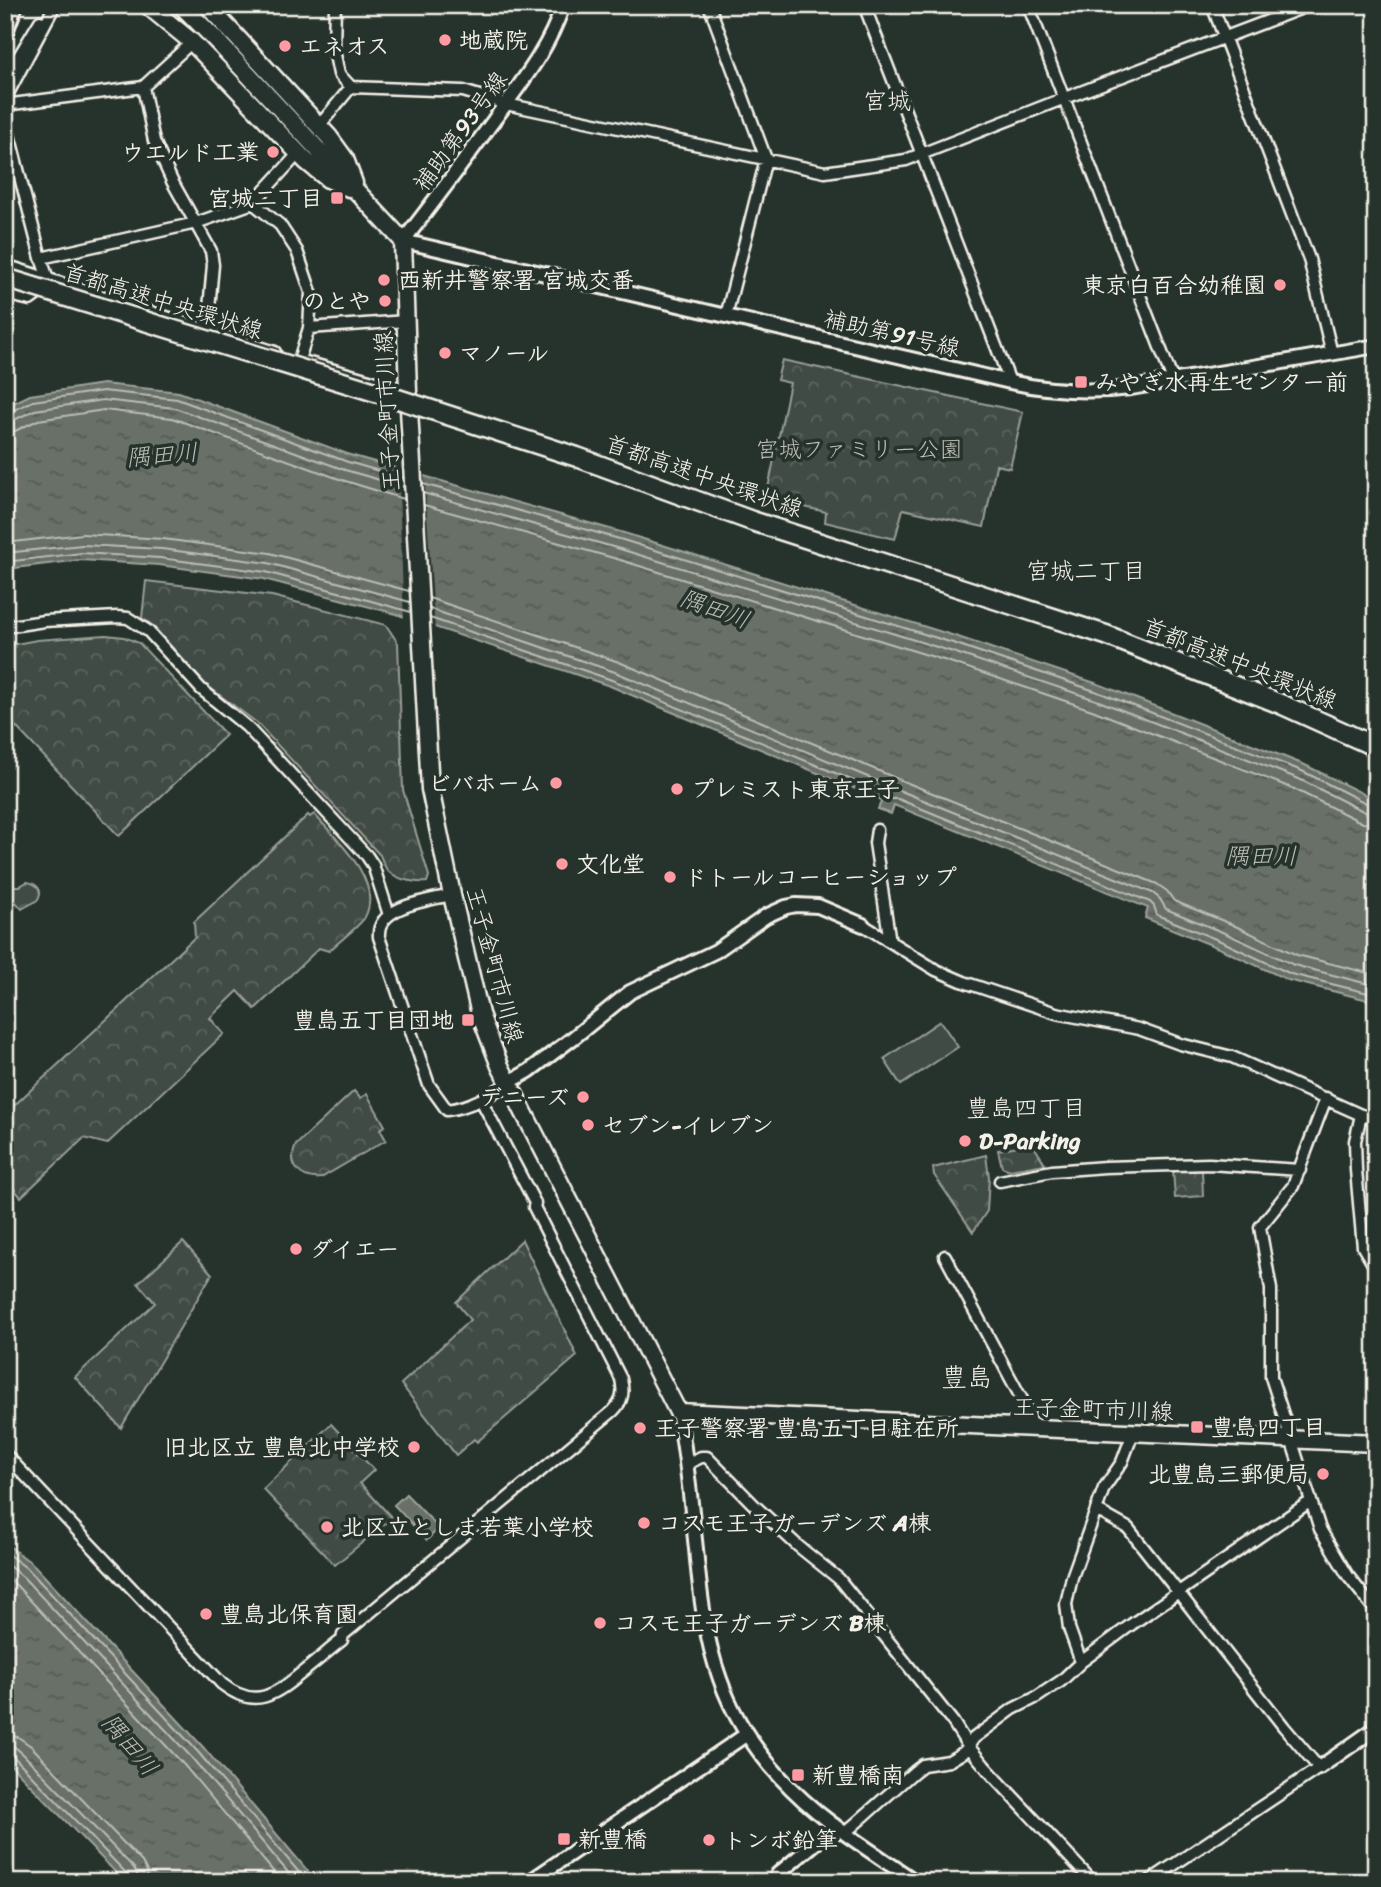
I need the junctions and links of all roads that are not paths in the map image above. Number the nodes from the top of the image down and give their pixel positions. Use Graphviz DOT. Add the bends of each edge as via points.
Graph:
graph roads {
  1 [pos="16,5"];
  2 [pos="49,5"];
  3 [pos="55,5"];
  4 [pos="147,5"];
  5 [pos="181,5"];
  6 [pos="207,5"];
  7 [pos="335,5"];
  8 [pos="563,5"];
  9 [pos="709,5"];
  10 [pos="864,5"];
  11 [pos="1028,5"];
  12 [pos="1212,5"];
  13 [pos="1310,5"];
  14 [pos="5,36"];
  15 [pos="1224,38"];
  16 [pos="192,42"];
  17 [pos="5,79"];
  18 [pos="143,87"];
  19 [pos="351,87"];
  20 [pos="1065,98"];
  21 [pos="5,99"];
  22 [pos="506,104"];
  23 [pos="5,105"];
  24 [pos="5,119"];
  25 [pos="319,126"];
  26 [pos="299,153"];
  27 [pos="922,154"];
  28 [pos="766,159"];
  29 [pos="358,193"];
  30 [pos="253,203"];
  31 [pos="196,223"];
  32 [pos="403,241"];
  33 [pos="41,258"];
  34 [pos="5,265"];
  35 [pos="5,278"];
  36 [pos="48,279"];
  37 [pos="5,285"];
  38 [pos="5,293"];
  39 [pos="726,316"];
  40 [pos="406,321"];
  41 [pos="309,328"];
  42 [pos="206,330"];
  43 [pos="1376,346"];
  44 [pos="1332,354"];
  45 [pos="299,360"];
  46 [pos="1174,381"];
  47 [pos="1010,382"];
  48 [pos="408,391"];
  49 [pos="5,627"];
  50 [pos="1376,747"];
  51 [pos="1376,753"];
  52 [pos="877,830"];
  53 [pos="452,895"];
  54 [pos="389,915"];
  55 [pos="863,925"];
  56 [pos="890,942"];
  57 [pos="508,1083"];
  58 [pos="1326,1098"];
  59 [pos="481,1100"];
  60 [pos="1361,1115"];
  61 [pos="1376,1118"];
  62 [pos="1300,1170"];
  63 [pos="999,1181"];
  64 [pos="945,1256"];
  65 [pos="1376,1269"];
  66 [pos="678,1412"];
  67 [pos="1031,1429"];
  68 [pos="1133,1433"];
  69 [pos="1292,1440"];
  70 [pos="1376,1443"];
  71 [pos="5,1454"];
  72 [pos="687,1464"];
  73 [pos="1311,1501"];
  74 [pos="1096,1510"];
  75 [pos="1178,1591"];
  76 [pos="1376,1611"];
  77 [pos="1081,1662"];
  78 [pos="1376,1728"];
  79 [pos="747,1734"];
  80 [pos="968,1746"];
  81 [pos="1318,1768"];
  82 [pos="834,1825"];
  83 [pos="846,1832"];
  84 [pos="528,1882"];
  85 [pos="774,1882"];
  86 [pos="916,1882"];
  87 [pos="1093,1882"];
  88 [pos="1148,1882"];
  1 -- 14 [label="street"];
  2 -- 17 [label="street"];
  3 -- 21 [label="street"];
  4 -- 16 [label="main road"];
  5 -- 29 [label="main road"];
  6 -- 25 [label="main road"];
  7 -- 19 [label="street" via="334,50 340,74"];
  8 -- 22 [label="street, 補助第93号線" via="548,43"];
  9 -- 28 [label="street"];
  10 -- 27 [label="street"];
  11 -- 20 [label="street"];
  12 -- 15 [label="street"];
  13 -- 15 [label="street"];
  15 -- 20 [label="street"];
  15 -- 44 [label="street" via="1309,259"];
  16 -- 18 [label="street"];
  16 -- 26 [label="main road"];
  18 -- 23 [label="street"];
  18 -- 31 [label="street" via="154,141"];
  19 -- 22 [label="street" via="463,91"];
  19 -- 25 [label="street"];
  20 -- 27 [label="street"];
  20 -- 46 [label="street"];
  22 -- 28 [label="street"];
  22 -- 32 [label="street, 補助第93号線"];
  24 -- 33 [label="street"];
  25 -- 29 [label="main road" via="345,159"];
  26 -- 29 [label="main road" via="328,179"];
  26 -- 30 [label="street"];
  27 -- 28 [label="street" via="825,172"];
  27 -- 47 [label="street"];
  28 -- 39 [label="street"];
  29 -- 32 [label="main road"];
  30 -- 31 [label="street"];
  30 -- 41 [label="street" via="280,225 297,251 311,292"];
  31 -- 33 [label="street"];
  31 -- 42 [label="street" via="213,265"];
  32 -- 39 [label="street, 補助第91号線"];
  32 -- 40 [label="main road, 王子金町市川線"];
  33 -- 36 [label="street"];
  34 -- 36 [label="street"];
  35 -- 50 [label="highway, 首都高速中央環状線, bridge" via="577,457 752,521 1106,635 1270,699"];
  36 -- 38 [label="street" via="30,300"];
  36 -- 42 [label="street"];
  37 -- 51 [label="highway, 首都高速中央環状線, bridge" via="468,427 1103,640"];
  39 -- 47 [label="street, 補助第91号線"];
  40 -- 41 [label="street"];
  40 -- 48 [label="main road, 王子金町市川線"];
  41 -- 45 [label="street"];
  42 -- 45 [label="street"];
  43 -- 44 [label="street, 補助第91号線"];
  44 -- 46 [label="street, 補助第91号線"];
  45 -- 48 [label="street"];
  46 -- 47 [label="street, 補助第91号線" via="1089,392"];
  48 -- 53 [label="main road, 王子金町市川線" via="430,789"];
  49 -- 54 [label="street" via="105,617 128,618 139,624 201,689 247,727 367,856"];
  52 -- 56 [label="street"];
  53 -- 54 [label="street"];
  53 -- 57 [label="main road, 王子金町市川線" via="480,1014"];
  54 -- 59 [label="street" via="380,925 379,937 429,1085 447,1110"];
  55 -- 56 [label="street"];
  55 -- 57 [label="street" via="818,906 786,907 716,951 630,992"];
  56 -- 58 [label="street" via="964,982 1056,1013 1139,1029 1231,1057"];
  57 -- 59 [label="street"];
  57 -- 66 [label="main road, 王子金町市川線"];
  58 -- 60 [label="street"];
  58 -- 62 [label="street"];
  59 -- 71 [label="street" via="621,1379 623,1397 613,1411 274,1694 241,1696 222,1684"];
  60 -- 61 [label="street"];
  60 -- 65 [label="street" via="1355,1141 1363,1247"];
  62 -- 63 [label="street" via="1209,1164 1105,1167"];
  62 -- 69 [label="street" via="1260,1227 1271,1289 1271,1377"];
  64 -- 67 [label="street" via="1026,1407"];
  66 -- 67 [label="main road, 王子金町市川線"];
  66 -- 72 [label="street"];
  67 -- 68 [label="main road, 王子金町市川線"];
  68 -- 69 [label="main road, 王子金町市川線"];
  68 -- 74 [label="street"];
  69 -- 70 [label="main road, 王子金町市川線"];
  69 -- 73 [label="street"];
  72 -- 79 [label="street" via="709,1637 720,1678"];
  72 -- 80 [label="street" via="707,1457 797,1546 839,1578"];
  73 -- 75 [label="street"];
  73 -- 76 [label="street" via="1329,1547"];
  74 -- 75 [label="street" via="1129,1528"];
  74 -- 77 [label="street" via="1066,1604"];
  75 -- 77 [label="street"];
  75 -- 81 [label="street"];
  77 -- 80 [label="street" via="1062,1681 1013,1709"];
  78 -- 81 [label="street"];
  79 -- 82 [label="street" via="782,1780"];
  79 -- 84 [label="street"];
  80 -- 83 [label="street" via="949,1762 923,1765"];
  80 -- 87 [label="street"];
  81 -- 88 [label="street"];
  82 -- 83 [label="street"];
  82 -- 85 [label="street"];
  83 -- 86 [label="street"];
}
